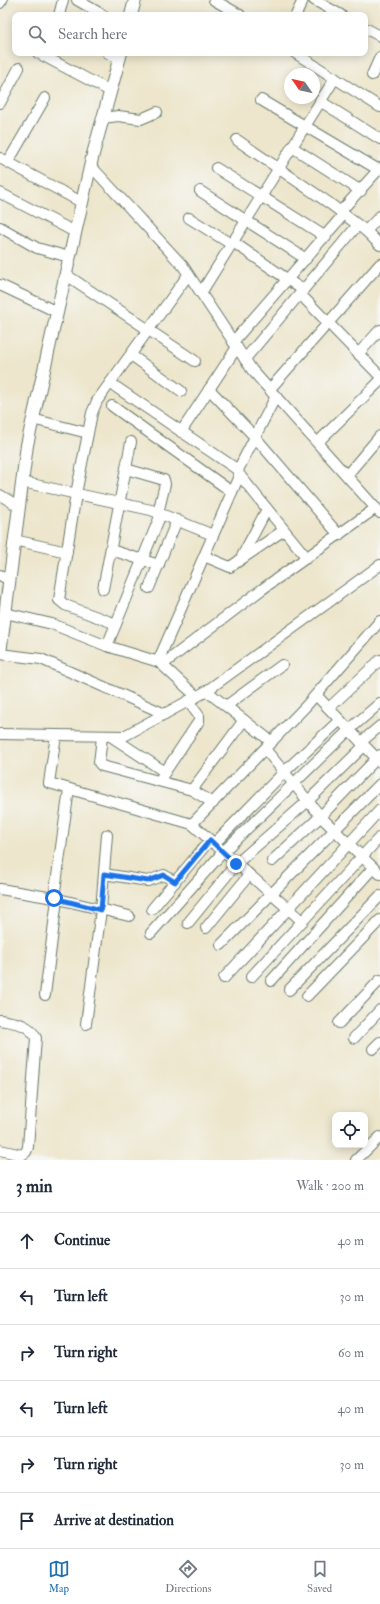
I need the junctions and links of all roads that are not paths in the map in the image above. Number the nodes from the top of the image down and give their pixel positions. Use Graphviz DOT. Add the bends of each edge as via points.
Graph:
graph roads {
  1 [pos="2,0"];
  2 [pos="63,0"];
  3 [pos="77,0"];
  4 [pos="136,0"];
  5 [pos="214,0"];
  6 [pos="303,0"];
  7 [pos="314,0"];
  8 [pos="0,3"];
  9 [pos="60,12"];
  10 [pos="98,12"];
  11 [pos="132,12"];
  12 [pos="235,12"];
  13 [pos="297,12"];
  14 [pos="336,12"];
  15 [pos="368,30"];
  16 [pos="380,36"];
  17 [pos="48,56"];
  18 [pos="120,56"];
  19 [pos="300,56"];
  20 [pos="380,57"];
  21 [pos="19,68"];
  22 [pos="372,75"];
  23 [pos="335,78"];
  24 [pos="110,91"];
  25 [pos="45,98"];
  26 [pos="261,100"];
  27 [pos="320,101"];
  28 [pos="0,103"];
  29 [pos="318,104"];
  30 [pos="380,107"];
  31 [pos="157,112"];
  32 [pos="103,118"];
  33 [pos="305,126"];
  34 [pos="380,139"];
  35 [pos="237,140"];
  36 [pos="292,147"];
  37 [pos="4,160"];
  38 [pos="90,165"];
  39 [pos="216,168"];
  40 [pos="279,168"];
  41 [pos="379,169"];
  42 [pos="200,190"];
  43 [pos="361,191"];
  44 [pos="0,193"];
  45 [pos="262,196"];
  46 [pos="82,202"];
  47 [pos="342,213"];
  48 [pos="380,216"];
  49 [pos="189,218"];
  50 [pos="246,220"];
  51 [pos="0,227"];
  52 [pos="362,228"];
  53 [pos="75,232"];
  54 [pos="326,236"];
  55 [pos="232,243"];
  56 [pos="380,245"];
  57 [pos="69,257"];
  58 [pos="306,259"];
  59 [pos="380,264"];
  60 [pos="65,274"];
  61 [pos="188,275"];
  62 [pos="288,279"];
  63 [pos="0,285"];
  64 [pos="301,292"];
  65 [pos="201,293"];
  66 [pos="57,312"];
  67 [pos="327,323"];
  68 [pos="148,330"];
  69 [pos="380,330"];
  70 [pos="235,344"];
  71 [pos="358,354"];
  72 [pos="130,355"];
  73 [pos="245,359"];
  74 [pos="195,361"];
  75 [pos="380,376"];
  76 [pos="380,381"];
  77 [pos="110,383"];
  78 [pos="209,389"];
  79 [pos="181,391"];
  80 [pos="273,392"];
  81 [pos="112,406"];
  82 [pos="32,419"];
  83 [pos="181,432"];
  84 [pos="88,433"];
  85 [pos="380,436"];
  86 [pos="255,437"];
  87 [pos="132,442"];
  88 [pos="318,442"];
  89 [pos="126,469"];
  90 [pos="239,473"];
  91 [pos="347,475"];
  92 [pos="22,482"];
  93 [pos="232,492"];
  94 [pos="76,494"];
  95 [pos="0,495"];
  96 [pos="119,503"];
  97 [pos="18,506"];
  98 [pos="267,509"];
  99 [pos="378,511"];
  100 [pos="159,513"];
  101 [pos="177,520"];
  102 [pos="284,530"];
  103 [pos="213,535"];
  104 [pos="339,535"];
  105 [pos="14,540"];
  106 [pos="111,550"];
  107 [pos="67,552"];
  108 [pos="204,556"];
  109 [pos="307,558"];
  110 [pos="142,559"];
  111 [pos="239,561"];
  112 [pos="159,565"];
  113 [pos="380,565"];
  114 [pos="5,578"];
  115 [pos="149,588"];
  116 [pos="103,589"];
  117 [pos="3,621"];
  118 [pos="380,621"];
  119 [pos="116,624"];
  120 [pos="107,646"];
  121 [pos="0,654"];
  122 [pos="380,660"];
  123 [pos="161,663"];
  124 [pos="282,665"];
  125 [pos="316,695"];
  126 [pos="196,696"];
  127 [pos="380,703"];
  128 [pos="226,706"];
  129 [pos="329,708"];
  130 [pos="165,714"];
  131 [pos="244,720"];
  132 [pos="340,720"];
  133 [pos="380,726"];
  134 [pos="349,730"];
  135 [pos="0,734"];
  136 [pos="56,735"];
  137 [pos="107,737"];
  138 [pos="363,744"];
  139 [pos="268,746"];
  140 [pos="379,758"];
  141 [pos="165,772"];
  142 [pos="284,772"];
  143 [pos="159,781"];
  144 [pos="380,784"];
  145 [pos="294,785"];
  146 [pos="69,789"];
  147 [pos="192,790"];
  148 [pos="308,801"];
  149 [pos="213,802"];
  150 [pos="380,810"];
  151 [pos="321,816"];
  152 [pos="192,824"];
  153 [pos="335,830"];
  154 [pos="107,834"];
  155 [pos="380,837"];
  156 [pos="212,842"];
  157 [pos="349,844"];
  158 [pos="223,852"];
  159 [pos="361,856"];
  160 [pos="272,862"];
  161 [pos="236,864"];
  162 [pos="377,871"];
  163 [pos="104,874"];
  164 [pos="249,875"];
  165 [pos="175,882"];
  166 [pos="0,890"];
  167 [pos="271,895"];
  168 [pos="380,896"];
  169 [pos="55,899"];
  170 [pos="152,909"];
  171 [pos="101,910"];
  172 [pos="288,910"];
  173 [pos="129,916"];
  174 [pos="380,920"];
  175 [pos="302,921"];
  176 [pos="188,923"];
  177 [pos="206,928"];
  178 [pos="151,933"];
  179 [pos="221,945"];
  180 [pos="251,977"];
  181 [pos="224,978"];
  182 [pos="380,980"];
  183 [pos="271,981"];
  184 [pos="289,990"];
  185 [pos="45,995"];
  186 [pos="307,996"];
  187 [pos="380,1010"];
  188 [pos="0,1020"];
  189 [pos="339,1023"];
  190 [pos="86,1024"];
  191 [pos="354,1038"];
  192 [pos="380,1137"];
  193 [pos="0,1150"];
  194 [pos="356,1160"];
  1 -- 8 [label="street"];
  2 -- 9 [label="street"];
  3 -- 10 [label="street"];
  4 -- 11 [label="main road"];
  5 -- 12 [label="street"];
  6 -- 13 [label="street"];
  7 -- 14 [label="street"];
  15 -- 16 [label="street"];
  17 -- 24 [label="street"];
  18 -- 24 [label="main road"];
  19 -- 23 [label="street"];
  20 -- 22 [label="street"];
  21 -- 28 [label="street"];
  23 -- 27 [label="street"];
  23 -- 30 [label="street"];
  24 -- 32 [label="main road"];
  25 -- 37 [label="street"];
  26 -- 33 [label="street"];
  27 -- 34 [label="street"];
  29 -- 33 [label="street"];
  31 -- 32 [label="street" via="141,119 118,116"];
  32 -- 38 [label="main road"];
  33 -- 36 [label="street"];
  33 -- 41 [label="street"];
  35 -- 40 [label="street"];
  36 -- 40 [label="street"];
  36 -- 43 [label="street"];
  37 -- 46 [label="street"];
  38 -- 46 [label="main road"];
  38 -- 61 [label="street" via="183,266"];
  39 -- 45 [label="street"];
  40 -- 45 [label="street"];
  40 -- 47 [label="street"];
  41 -- 43 [label="street"];
  42 -- 50 [label="street"];
  43 -- 47 [label="street"];
  44 -- 53 [label="street"];
  45 -- 50 [label="street"];
  45 -- 54 [label="street"];
  46 -- 53 [label="main road"];
  47 -- 52 [label="street"];
  47 -- 54 [label="street"];
  48 -- 52 [label="street"];
  49 -- 55 [label="street"];
  50 -- 55 [label="street"];
  50 -- 58 [label="street"];
  51 -- 57 [label="street" via="37,248"];
  52 -- 56 [label="street"];
  52 -- 64 [label="street"];
  53 -- 57 [label="main road"];
  54 -- 58 [label="street"];
  55 -- 62 [label="street"];
  55 -- 65 [label="street"];
  57 -- 60 [label="main road"];
  58 -- 62 [label="street"];
  59 -- 67 [label="street"];
  60 -- 66 [label="main road"];
  60 -- 68 [label="street"];
  61 -- 65 [label="street"];
  61 -- 68 [label="street"];
  62 -- 64 [label="street"];
  62 -- 70 [label="street"];
  63 -- 66 [label="street"];
  64 -- 67 [label="street"];
  64 -- 73 [label="street"];
  65 -- 70 [label="street"];
  66 -- 82 [label="main road"];
  67 -- 71 [label="street"];
  67 -- 80 [label="street"];
  68 -- 72 [label="street"];
  68 -- 74 [label="street"];
  69 -- 71 [label="street"];
  70 -- 73 [label="street"];
  70 -- 78 [label="street"];
  71 -- 75 [label="street"];
  72 -- 77 [label="street"];
  72 -- 79 [label="street"];
  73 -- 80 [label="street"];
  76 -- 88 [label="street"];
  77 -- 83 [label="street"];
  77 -- 84 [label="street" via="94,407"];
  78 -- 83 [label="street"];
  78 -- 86 [label="street"];
  80 -- 86 [label="street"];
  80 -- 88 [label="street"];
  81 -- 93 [label="street"];
  82 -- 84 [label="street"];
  82 -- 92 [label="main road"];
  83 -- 90 [label="street"];
  84 -- 94 [label="street"];
  85 -- 91 [label="street"];
  86 -- 90 [label="street"];
  86 -- 104 [label="street"];
  87 -- 89 [label="street"];
  88 -- 91 [label="street"];
  89 -- 96 [label="street"];
  89 -- 100 [label="street" via="164,480"];
  90 -- 93 [label="street"];
  90 -- 98 [label="street"];
  91 -- 99 [label="street"];
  92 -- 94 [label="street"];
  92 -- 97 [label="main road"];
  93 -- 103 [label="street"];
  94 -- 96 [label="street"];
  94 -- 107 [label="street"];
  95 -- 97 [label="street"];
  96 -- 100 [label="street"];
  96 -- 106 [label="street"];
  97 -- 105 [label="main road"];
  98 -- 102 [label="street"];
  98 -- 111 [label="street"];
  99 -- 104 [label="street"];
  100 -- 101 [label="street"];
  100 -- 110 [label="street"];
  101 -- 103 [label="street"];
  101 -- 112 [label="street"];
  102 -- 109 [label="street"];
  102 -- 111 [label="street"];
  103 -- 108 [label="street"];
  104 -- 109 [label="street"];
  105 -- 107 [label="street"];
  105 -- 114 [label="main road"];
  106 -- 110 [label="street"];
  106 -- 116 [label="street"];
  107 -- 119 [label="street" via="60,602"];
  108 -- 111 [label="street" via="227,566"];
  108 -- 123 [label="street" via="160,657"];
  109 -- 123 [label="street"];
  110 -- 112 [label="street"];
  110 -- 119 [label="street"];
  112 -- 115 [label="street"];
  113 -- 126 [label="street"];
  114 -- 117 [label="main road"];
  117 -- 120 [label="street" via="52,624"];
  117 -- 121 [label="main road"];
  118 -- 125 [label="street"];
  119 -- 120 [label="street"];
  120 -- 123 [label="street"];
  121 -- 130 [label="street" via="40,659"];
  122 -- 129 [label="street"];
  123 -- 126 [label="street"];
  124 -- 128 [label="street"];
  125 -- 129 [label="street"];
  125 -- 139 [label="street"];
  126 -- 128 [label="street" via="208,692"];
  126 -- 130 [label="street"];
  126 -- 141 [label="street" via="199,721"];
  127 -- 134 [label="street"];
  128 -- 131 [label="street"];
  129 -- 132 [label="street"];
  130 -- 137 [label="street" via="130,734"];
  131 -- 139 [label="street"];
  131 -- 147 [label="street"];
  132 -- 134 [label="street"];
  132 -- 142 [label="street"];
  133 -- 138 [label="street"];
  134 -- 138 [label="street"];
  134 -- 145 [label="street"];
  135 -- 136 [label="street"];
  136 -- 137 [label="street"];
  136 -- 146 [label="street" via="49,783"];
  137 -- 141 [label="street"];
  137 -- 143 [label="street" via="100,765"];
  138 -- 140 [label="street"];
  138 -- 148 [label="street"];
  139 -- 142 [label="street"];
  139 -- 149 [label="street"];
  140 -- 151 [label="street"];
  141 -- 143 [label="street"];
  142 -- 145 [label="street"];
  142 -- 156 [label="street"];
  143 -- 147 [label="street"];
  144 -- 153 [label="street"];
  145 -- 148 [label="street"];
  145 -- 158 [label="street"];
  146 -- 152 [label="street"];
  146 -- 169 [label="street"];
  147 -- 149 [label="street"];
  148 -- 151 [label="street"];
  148 -- 161 [label="street"];
  149 -- 152 [label="street"];
  150 -- 157 [label="street"];
  151 -- 153 [label="street"];
  151 -- 160 [label="street"];
  152 -- 156 [label="street"];
  153 -- 157 [label="street"];
  153 -- 167 [label="street"];
  154 -- 163 [label="street"];
  155 -- 159 [label="street"];
  156 -- 158 [label="street"];
  156 -- 165 [label="street"];
  157 -- 159 [label="street"];
  157 -- 172 [label="street"];
  158 -- 161 [label="street"];
  158 -- 178 [label="street"];
  159 -- 162 [label="street"];
  159 -- 175 [label="street"];
  161 -- 164 [label="street"];
  161 -- 176 [label="street"];
  162 -- 183 [label="street"];
  163 -- 165 [label="street" via="148,881 164,875"];
  163 -- 171 [label="street"];
  164 -- 167 [label="street"];
  164 -- 177 [label="street"];
  165 -- 170 [label="street"];
  166 -- 169 [label="street"];
  167 -- 172 [label="street"];
  167 -- 179 [label="street"];
  168 -- 184 [label="street"];
  169 -- 171 [label="street"];
  169 -- 185 [label="street"];
  171 -- 173 [label="street"];
  171 -- 190 [label="street"];
  172 -- 175 [label="street"];
  172 -- 181 [label="street"];
  174 -- 186 [label="street"];
  175 -- 180 [label="street"];
  182 -- 189 [label="street"];
  187 -- 191 [label="street"];
  188 -- 193 [label="street" via="20,1023 30,1028 36,1038 28,1147 22,1154"];
  192 -- 194 [label="street"];
}
